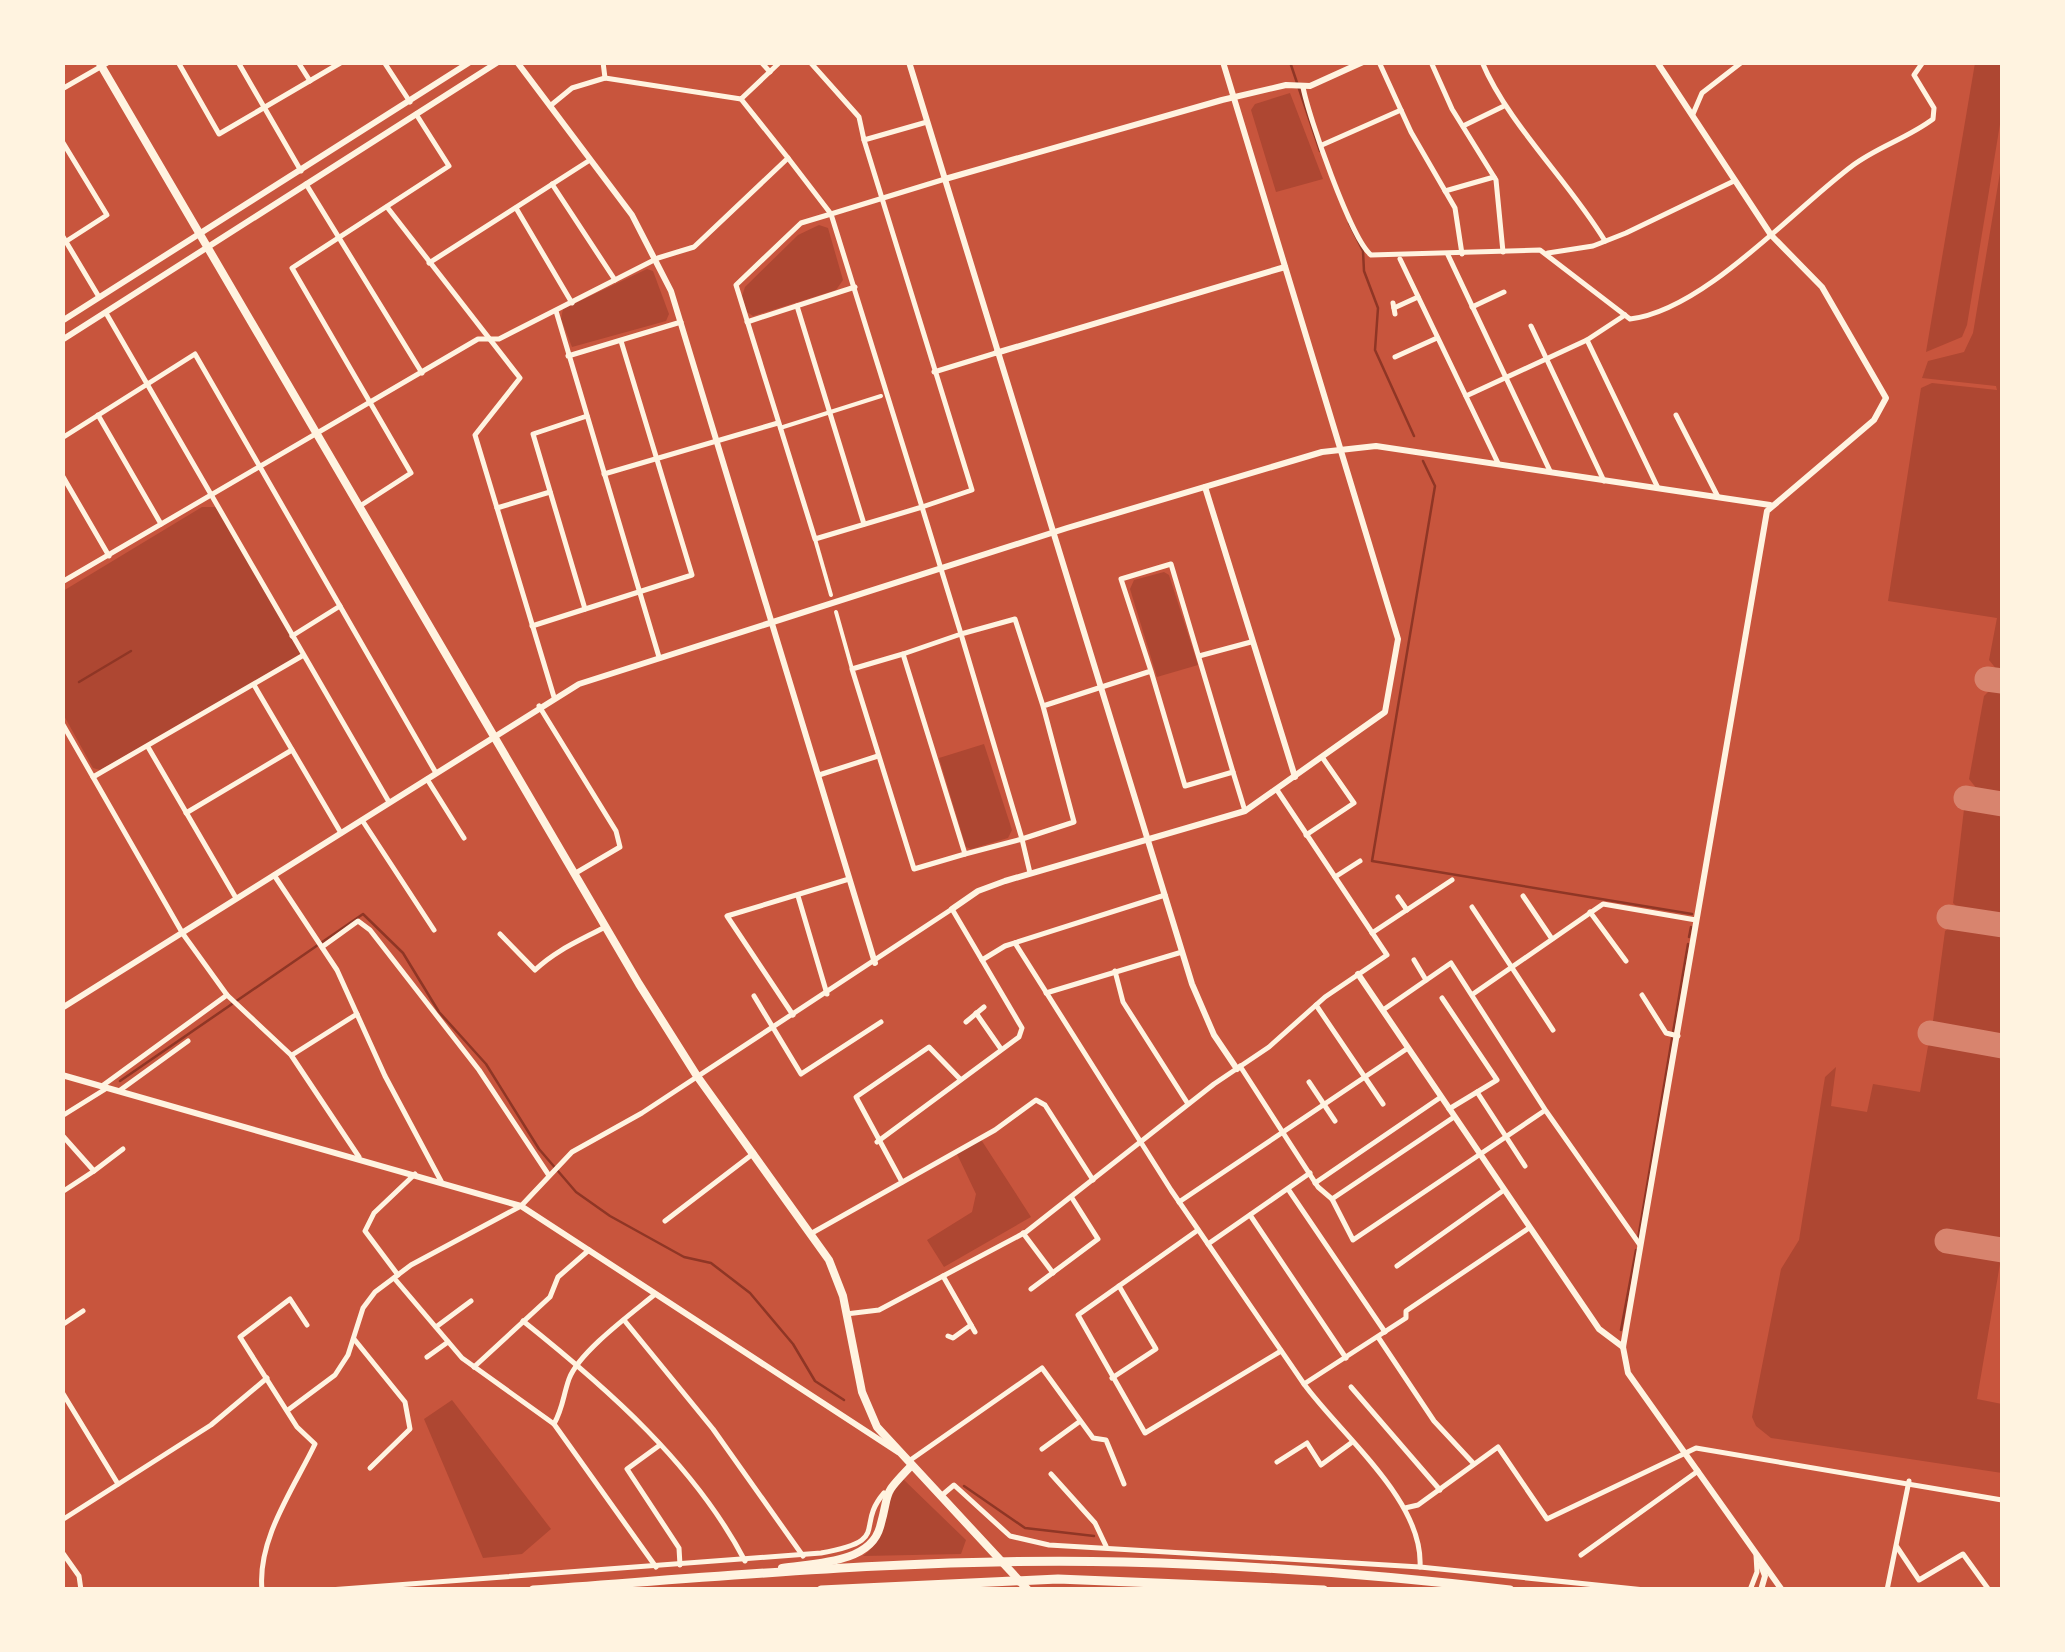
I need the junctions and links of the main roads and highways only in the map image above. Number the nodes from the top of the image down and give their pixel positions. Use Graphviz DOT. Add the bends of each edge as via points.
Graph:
graph roads {
  1 [pos="103,64"];
  2 [pos="909,1464"];
  3 [pos="1005,1564"];
  4 [pos="763,1571"];
  5 [pos="1020,1580"];
  6 [pos="948,1583"];
  7 [pos="654,1585"];
  8 [pos="1244,1585"];
  9 [pos="637,1586"];
  10 [pos="839,1589"];
  11 [pos="533,1590"];
  12 [pos="822,1590"];
  13 [pos="937,1590"];
  14 [pos="1028,1590"];
  15 [pos="1204,1590"];
  16 [pos="1324,1590"];
  17 [pos="1510,1590"];
  1 -- 2 [label="main road" via="605,927 697,1076 834,1268 865,1402"];
  2 -- 3 [label="main road"];
  2 -- 4 [label="main road" via="884,1494 879,1531 866,1548"];
  3 -- 4 [label="highway"];
  3 -- 5 [label="main road"];
  3 -- 17 [label="highway" via="1296,1570"];
  4 -- 7 [label="highway"];
  5 -- 6 [label="highway"];
  5 -- 8 [label="highway"];
  5 -- 14 [label="main road"];
  6 -- 10 [label="highway"];
  6 -- 13 [label="highway"];
  7 -- 9 [label="highway"];
  8 -- 15 [label="main road"];
  8 -- 16 [label="highway"];
  9 -- 11 [label="highway"];
  10 -- 12 [label="highway"];
}
